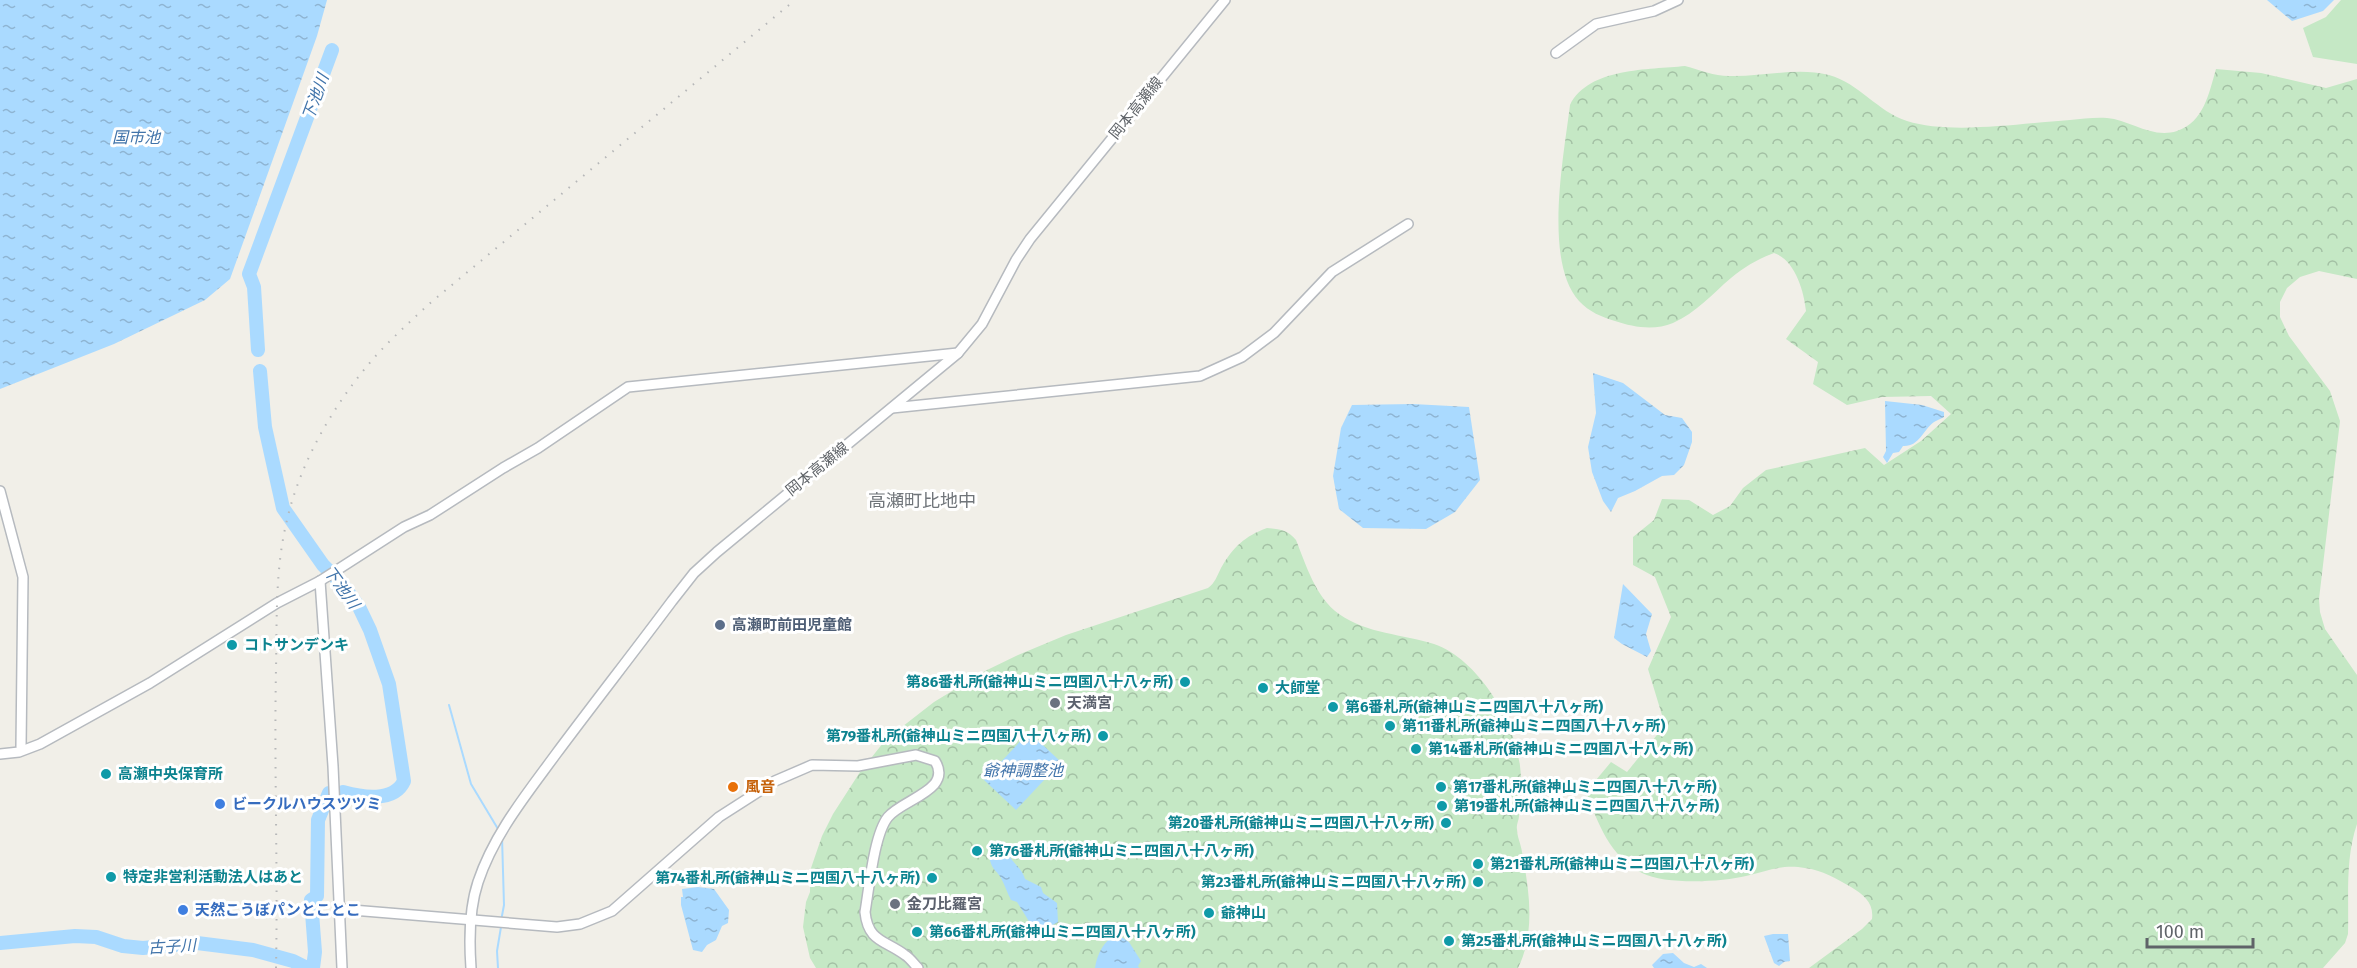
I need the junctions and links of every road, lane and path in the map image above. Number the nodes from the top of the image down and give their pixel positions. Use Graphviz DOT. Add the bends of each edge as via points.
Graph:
graph roads {
  1 [pos="1224,0"];
  2 [pos="1678,0"];
  3 [pos="1556,53"];
  4 [pos="1408,224"];
  5 [pos="958,352"];
  6 [pos="892,408"];
  7 [pos="0,491"];
  8 [pos="320,581"];
  9 [pos="21,747"];
  10 [pos="0,754"];
  11 [pos="340,909"];
  12 [pos="471,919"];
  13 [pos="342,968"];
  14 [pos="471,968"];
  15 [pos="918,968"];
  1 -- 5 [label="street, 岡本高瀬線" via="1030,239 982,324"];
  2 -- 3 [label="street" via="1654,11 1596,24"];
  4 -- 6 [label="street" via="1332,272 1274,333 1242,357 1200,376"];
  5 -- 6 [label="street, 岡本高瀬線"];
  5 -- 8 [label="street" via="628,387 538,448"];
  6 -- 12 [label="street, 岡本高瀬線" via="694,573 503,828 477,884"];
  7 -- 9 [label="street" via="23,577"];
  8 -- 10 [label="street" via="54,737 19,752"];
  8 -- 11 [label="street"];
  11 -- 12 [label="street"];
  11 -- 13 [label="street"];
  12 -- 14 [label="street, 岡本高瀬線"];
  12 -- 15 [label="street" via="557,927 580,924 612,911 719,817 775,781 812,765 858,766 916,755 935,761 939,778 933,788 886,820 879,835 865,912 866,924 876,939 904,954"];
}
